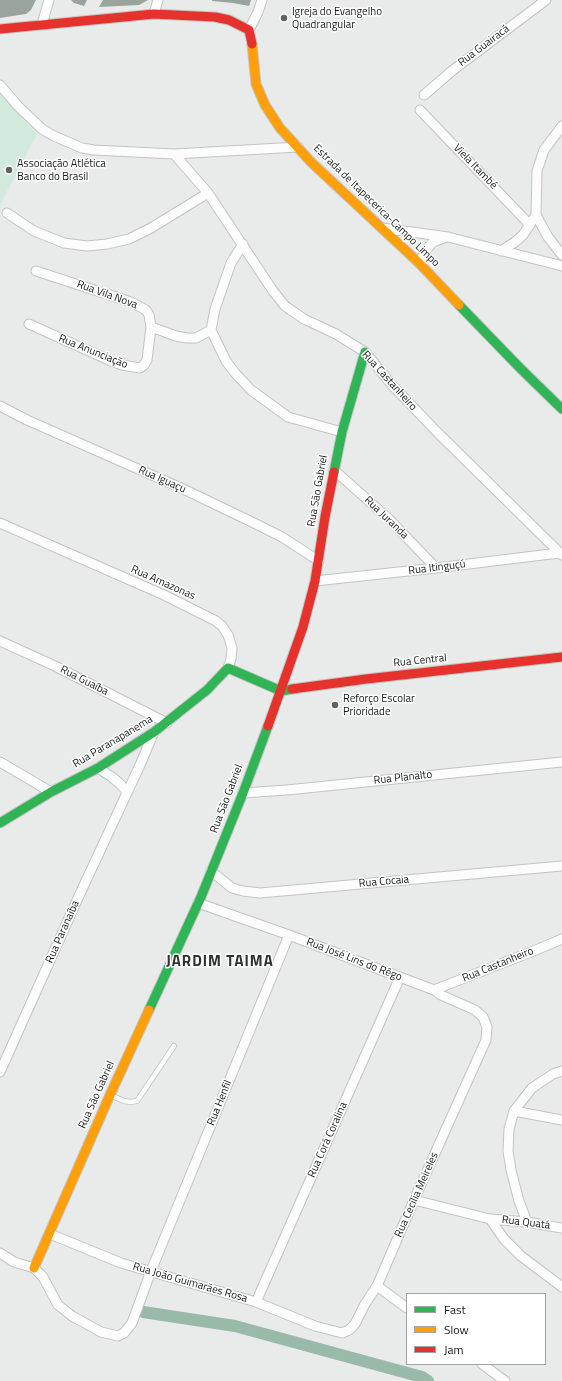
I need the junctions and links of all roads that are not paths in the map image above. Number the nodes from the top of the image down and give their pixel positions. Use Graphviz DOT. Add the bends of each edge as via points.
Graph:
graph roads {
  1 [pos="49,0"];
  2 [pos="158,0"];
  3 [pos="262,0"];
  4 [pos="546,0"];
  5 [pos="154,14"];
  6 [pos="42,24"];
  7 [pos="0,29"];
  8 [pos="249,30"];
  9 [pos="0,85"];
  10 [pos="424,95"];
  11 [pos="420,110"];
  12 [pos="562,126"];
  13 [pos="298,147"];
  14 [pos="174,154"];
  15 [pos="208,193"];
  16 [pos="7,213"];
  17 [pos="536,215"];
  18 [pos="530,225"];
  19 [pos="382,228"];
  20 [pos="448,237"];
  21 [pos="243,244"];
  22 [pos="501,251"];
  23 [pos="562,254"];
  24 [pos="420,263"];
  25 [pos="562,266"];
  26 [pos="36,271"];
  27 [pos="29,324"];
  28 [pos="151,327"];
  29 [pos="211,330"];
  30 [pos="364,352"];
  31 [pos="0,406"];
  32 [pos="562,409"];
  33 [pos="342,432"];
  34 [pos="334,470"];
  35 [pos="0,523"];
  36 [pos="561,554"];
  37 [pos="319,561"];
  38 [pos="436,568"];
  39 [pos="315,581"];
  40 [pos="0,641"];
  41 [pos="562,657"];
  42 [pos="228,668"];
  43 [pos="281,691"];
  44 [pos="167,723"];
  45 [pos="154,732"];
  46 [pos="0,762"];
  47 [pos="562,762"];
  48 [pos="98,768"];
  49 [pos="51,792"];
  50 [pos="127,792"];
  51 [pos="243,792"];
  52 [pos="0,823"];
  53 [pos="562,866"];
  54 [pos="211,871"];
  55 [pos="198,903"];
  56 [pos="289,934"];
  57 [pos="562,939"];
  58 [pos="400,978"];
  59 [pos="434,990"];
  60 [pos="486,1040"];
  61 [pos="174,1046"];
  62 [pos="562,1071"];
  63 [pos="0,1072"];
  64 [pos="110,1095"];
  65 [pos="514,1111"];
  66 [pos="562,1120"];
  67 [pos="414,1200"];
  68 [pos="490,1219"];
  69 [pos="528,1222"];
  70 [pos="562,1228"];
  71 [pos="50,1234"];
  72 [pos="0,1253"];
  73 [pos="34,1268"];
  74 [pos="151,1271"];
  75 [pos="377,1286"];
  76 [pos="562,1287"];
  77 [pos="256,1302"];
  78 [pos="406,1307"];
  79 [pos="331,1330"];
  80 [pos="483,1365"];
  81 [pos="505,1381"];
  1 -- 6 [label="street"];
  2 -- 5 [label="street"];
  3 -- 8 [label="street"];
  4 -- 10 [label="street, Rua Guairacá"];
  5 -- 6 [label="street"];
  5 -- 8 [label="street" via="215,17 229,20"];
  6 -- 7 [label="street"];
  8 -- 13 [label="street" via="256,84 265,105 280,128"];
  9 -- 14 [label="street, Estrada de Itapecerica-Campo Limpo" via="42,129 82,148"];
  11 -- 18 [label="street, Viela Itambé"];
  12 -- 17 [label="street" via="544,150 537,171"];
  13 -- 14 [label="street, Estrada de Itapecerica-Campo Limpo"];
  13 -- 19 [label="street, Estrada de Itapecerica-Campo Limpo"];
  14 -- 15 [label="street, Rua Castanheiro"];
  15 -- 16 [label="street" via="129,239 87,246 64,243 34,232"];
  15 -- 21 [label="street, Rua Castanheiro"];
  17 -- 18 [label="street"];
  17 -- 23 [label="street" via="548,237"];
  18 -- 22 [label="street" via="523,235"];
  19 -- 20 [label="street"];
  19 -- 24 [label="street, Estrada de Itapecerica-Campo Limpo"];
  20 -- 22 [label="street"];
  20 -- 24 [label="street" via="433,242"];
  21 -- 29 [label="street" via="232,263 215,309"];
  21 -- 30 [label="street, Rua Castanheiro" via="285,306"];
  22 -- 25 [label="street"];
  24 -- 32 [label="street, Estrada de Itapecerica-Campo Limpo"];
  26 -- 28 [label="street, Rua Vila Nova" via="140,306 149,315"];
  27 -- 28 [label="street, Rua Anunciação" via="111,361 140,368 147,360"];
  28 -- 29 [label="street" via="187,338 196,338"];
  29 -- 33 [label="street" via="226,361 251,390 288,417"];
  30 -- 33 [label="street, Rua São Gabriel"];
  30 -- 36 [label="street, Rua Castanheiro" via="437,432"];
  31 -- 37 [label="street, Rua Iguaçu" via="252,522 282,537"];
  33 -- 34 [label="street, Rua São Gabriel"];
  34 -- 37 [label="street, Rua São Gabriel"];
  34 -- 38 [label="street, Rua Juranda" via="388,518"];
  35 -- 42 [label="street, Rua Amazonas" via="216,620 228,636 232,648 232,659"];
  36 -- 38 [label="street, Rua Itinguçú"];
  37 -- 39 [label="street, Rua São Gabriel"];
  38 -- 39 [label="street, Rua Itinguçú"];
  39 -- 43 [label="street, Rua São Gabriel" via="303,627"];
  40 -- 44 [label="street, Rua Guaíba"];
  41 -- 43 [label="street, Rua Central"];
  42 -- 43 [label="street"];
  42 -- 44 [label="street, Rua Paranapanema" via="207,690"];
  43 -- 51 [label="street, Rua São Gabriel"];
  44 -- 45 [label="street, Rua Paranapanema"];
  45 -- 48 [label="street, Rua Paranapanema"];
  45 -- 50 [label="street, Rua Paranaíba"];
  46 -- 49 [label="street"];
  47 -- 51 [label="street, Rua Planalto" via="287,790"];
  48 -- 49 [label="street, Rua Paranapanema"];
  48 -- 50 [label="street" via="112,776"];
  49 -- 52 [label="street, Rua Paranapanema"];
  50 -- 63 [label="street, Rua Paranaíba"];
  51 -- 54 [label="street, Rua São Gabriel"];
  53 -- 54 [label="street, Rua Cocaia" via="260,892 232,888"];
  54 -- 55 [label="street, Rua São Gabriel"];
  55 -- 56 [label="street, Rua José Lins do Rêgo"];
  55 -- 64 [label="street, Rua São Gabriel"];
  56 -- 58 [label="street, Rua José Lins do Rêgo"];
  56 -- 74 [label="street, Rua Henfil"];
  57 -- 59 [label="street, Rua Castanheiro"];
  58 -- 59 [label="street, Rua José Lins do Rêgo"];
  58 -- 77 [label="street, Rua Corá Coralina"];
  59 -- 60 [label="street, Rua José Lins do Rêgo" via="484,1017 487,1027"];
  60 -- 67 [label="street, Rua Cecília Meireles"];
  61 -- 64 [label="lane" via="137,1101 124,1101"];
  62 -- 65 [label="street" via="532,1088"];
  64 -- 71 [label="street, Rua São Gabriel"];
  65 -- 66 [label="street"];
  65 -- 69 [label="street" via="509,1129 508,1151 519,1201"];
  67 -- 68 [label="street, Rua Quatá"];
  67 -- 75 [label="street, Rua Cecília Meireles"];
  68 -- 69 [label="street, Rua Quatá"];
  68 -- 76 [label="street" via="504,1239 521,1256"];
  69 -- 70 [label="street, Rua Quatá"];
  71 -- 73 [label="street, Rua São Gabriel"];
  71 -- 74 [label="street, Rua João Guimarães Rosa"];
  72 -- 73 [label="street" via="14,1262"];
  73 -- 74 [label="street, Rua Henfil" via="43,1277 58,1305 72,1316 102,1332 118,1336 132,1323"];
  74 -- 77 [label="street, Rua João Guimarães Rosa"];
  75 -- 78 [label="street"];
  75 -- 79 [label="street, Rua Cecília Meireles" via="349,1330 342,1333"];
  77 -- 79 [label="street, Rua João Guimarães Rosa"];
  80 -- 81 [label="street"];
}
